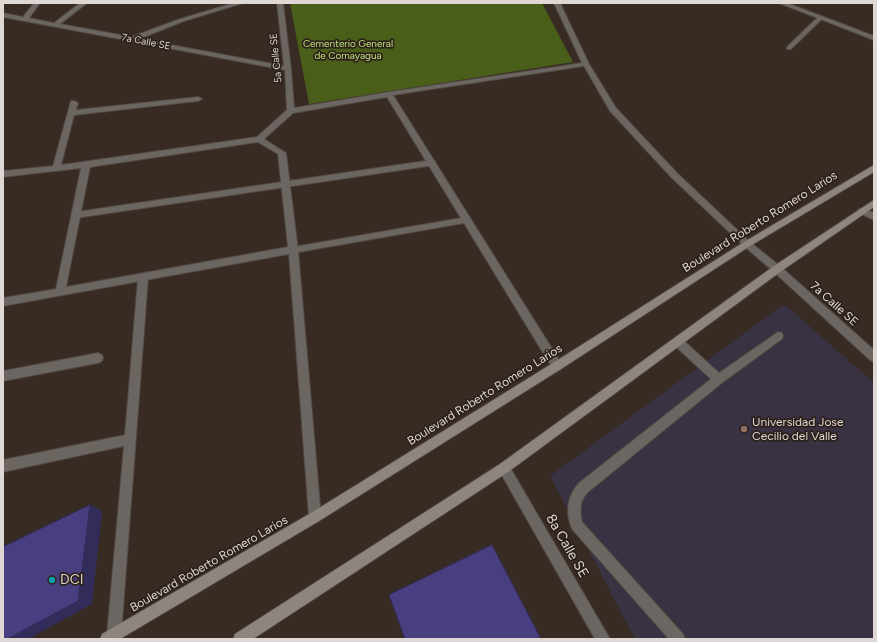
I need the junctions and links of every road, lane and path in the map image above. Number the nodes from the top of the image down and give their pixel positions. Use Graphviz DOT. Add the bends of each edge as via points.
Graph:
graph roads {
  1 [pos="37,3"];
  2 [pos="84,3"];
  3 [pos="240,3"];
  4 [pos="280,3"];
  5 [pos="557,3"];
  6 [pos="782,3"];
  7 [pos="3,15"];
  8 [pos="820,18"];
  9 [pos="25,19"];
  10 [pos="55,25"];
  11 [pos="874,38"];
  12 [pos="132,39"];
  13 [pos="788,48"];
  14 [pos="586,64"];
  15 [pos="288,69"];
  16 [pos="389,94"];
  17 [pos="198,99"];
  18 [pos="74,103"];
  19 [pos="291,111"];
  20 [pos="71,113"];
  21 [pos="259,138"];
  22 [pos="432,163"];
  23 [pos="86,165"];
  24 [pos="56,168"];
  25 [pos="874,168"];
  26 [pos="3,174"];
  27 [pos="286,183"];
  28 [pos="874,203"];
  29 [pos="862,211"];
  30 [pos="76,215"];
  31 [pos="874,217"];
  32 [pos="467,220"];
  33 [pos="747,244"];
  34 [pos="293,250"];
  35 [pos="777,269"];
  36 [pos="143,278"];
  37 [pos="60,292"];
  38 [pos="3,302"];
  39 [pos="778,336"];
  40 [pos="678,342"];
  41 [pos="874,357"];
  42 [pos="98,358"];
  43 [pos="557,366"];
  44 [pos="3,376"];
  45 [pos="719,378"];
  46 [pos="130,439"];
  47 [pos="3,466"];
  48 [pos="504,468"];
  49 [pos="315,517"];
  50 [pos="111,637"];
  51 [pos="240,639"];
  52 [pos="603,639"];
  53 [pos="678,639"];
  1 -- 9 [label="street"];
  2 -- 10 [label="street"];
  3 -- 12 [label="street" via="182,20"];
  4 -- 15 [label="street, 5a Calle SE"];
  5 -- 14 [label="street, 7a Calle SE"];
  6 -- 8 [label="street"];
  7 -- 9 [label="street, 7a Calle SE"];
  8 -- 11 [label="street"];
  8 -- 13 [label="street"];
  9 -- 10 [label="street, 7a Calle SE"];
  10 -- 12 [label="street, 7a Calle SE"];
  12 -- 15 [label="street, 7a Calle SE"];
  14 -- 16 [label="street"];
  14 -- 33 [label="street, 7a Calle SE" via="618,114 674,176"];
  15 -- 19 [label="street, 5a Calle SE"];
  16 -- 19 [label="street"];
  16 -- 22 [label="street"];
  17 -- 20 [label="street"];
  18 -- 20 [label="street"];
  19 -- 21 [label="street"];
  20 -- 24 [label="street"];
  21 -- 23 [label="street"];
  21 -- 27 [label="street" via="282,153"];
  22 -- 27 [label="street"];
  22 -- 32 [label="street"];
  23 -- 24 [label="street"];
  23 -- 30 [label="street"];
  24 -- 26 [label="street"];
  25 -- 33 [label="main road, Boulevard Roberto Romero Larios"];
  27 -- 30 [label="street"];
  27 -- 34 [label="street"];
  28 -- 29 [label="main road"];
  29 -- 31 [label="street"];
  29 -- 35 [label="main road"];
  30 -- 37 [label="street"];
  32 -- 34 [label="street"];
  32 -- 43 [label="street"];
  33 -- 35 [label="street, 7a Calle SE"];
  33 -- 43 [label="main road, Boulevard Roberto Romero Larios"];
  34 -- 36 [label="street"];
  34 -- 49 [label="street"];
  35 -- 40 [label="main road"];
  35 -- 41 [label="street, 7a Calle SE"];
  36 -- 37 [label="street"];
  36 -- 46 [label="street"];
  37 -- 38 [label="street"];
  39 -- 45 [label="street"];
  40 -- 45 [label="street"];
  40 -- 48 [label="main road"];
  42 -- 44 [label="street"];
  43 -- 49 [label="main road, Boulevard Roberto Romero Larios"];
  45 -- 53 [label="street" via="597,478 581,488 573,507 576,525"];
  46 -- 47 [label="street"];
  46 -- 50 [label="street"];
  48 -- 51 [label="main road"];
  48 -- 52 [label="street, 8a Calle SE"];
  49 -- 50 [label="main road, Boulevard Roberto Romero Larios"];
}
